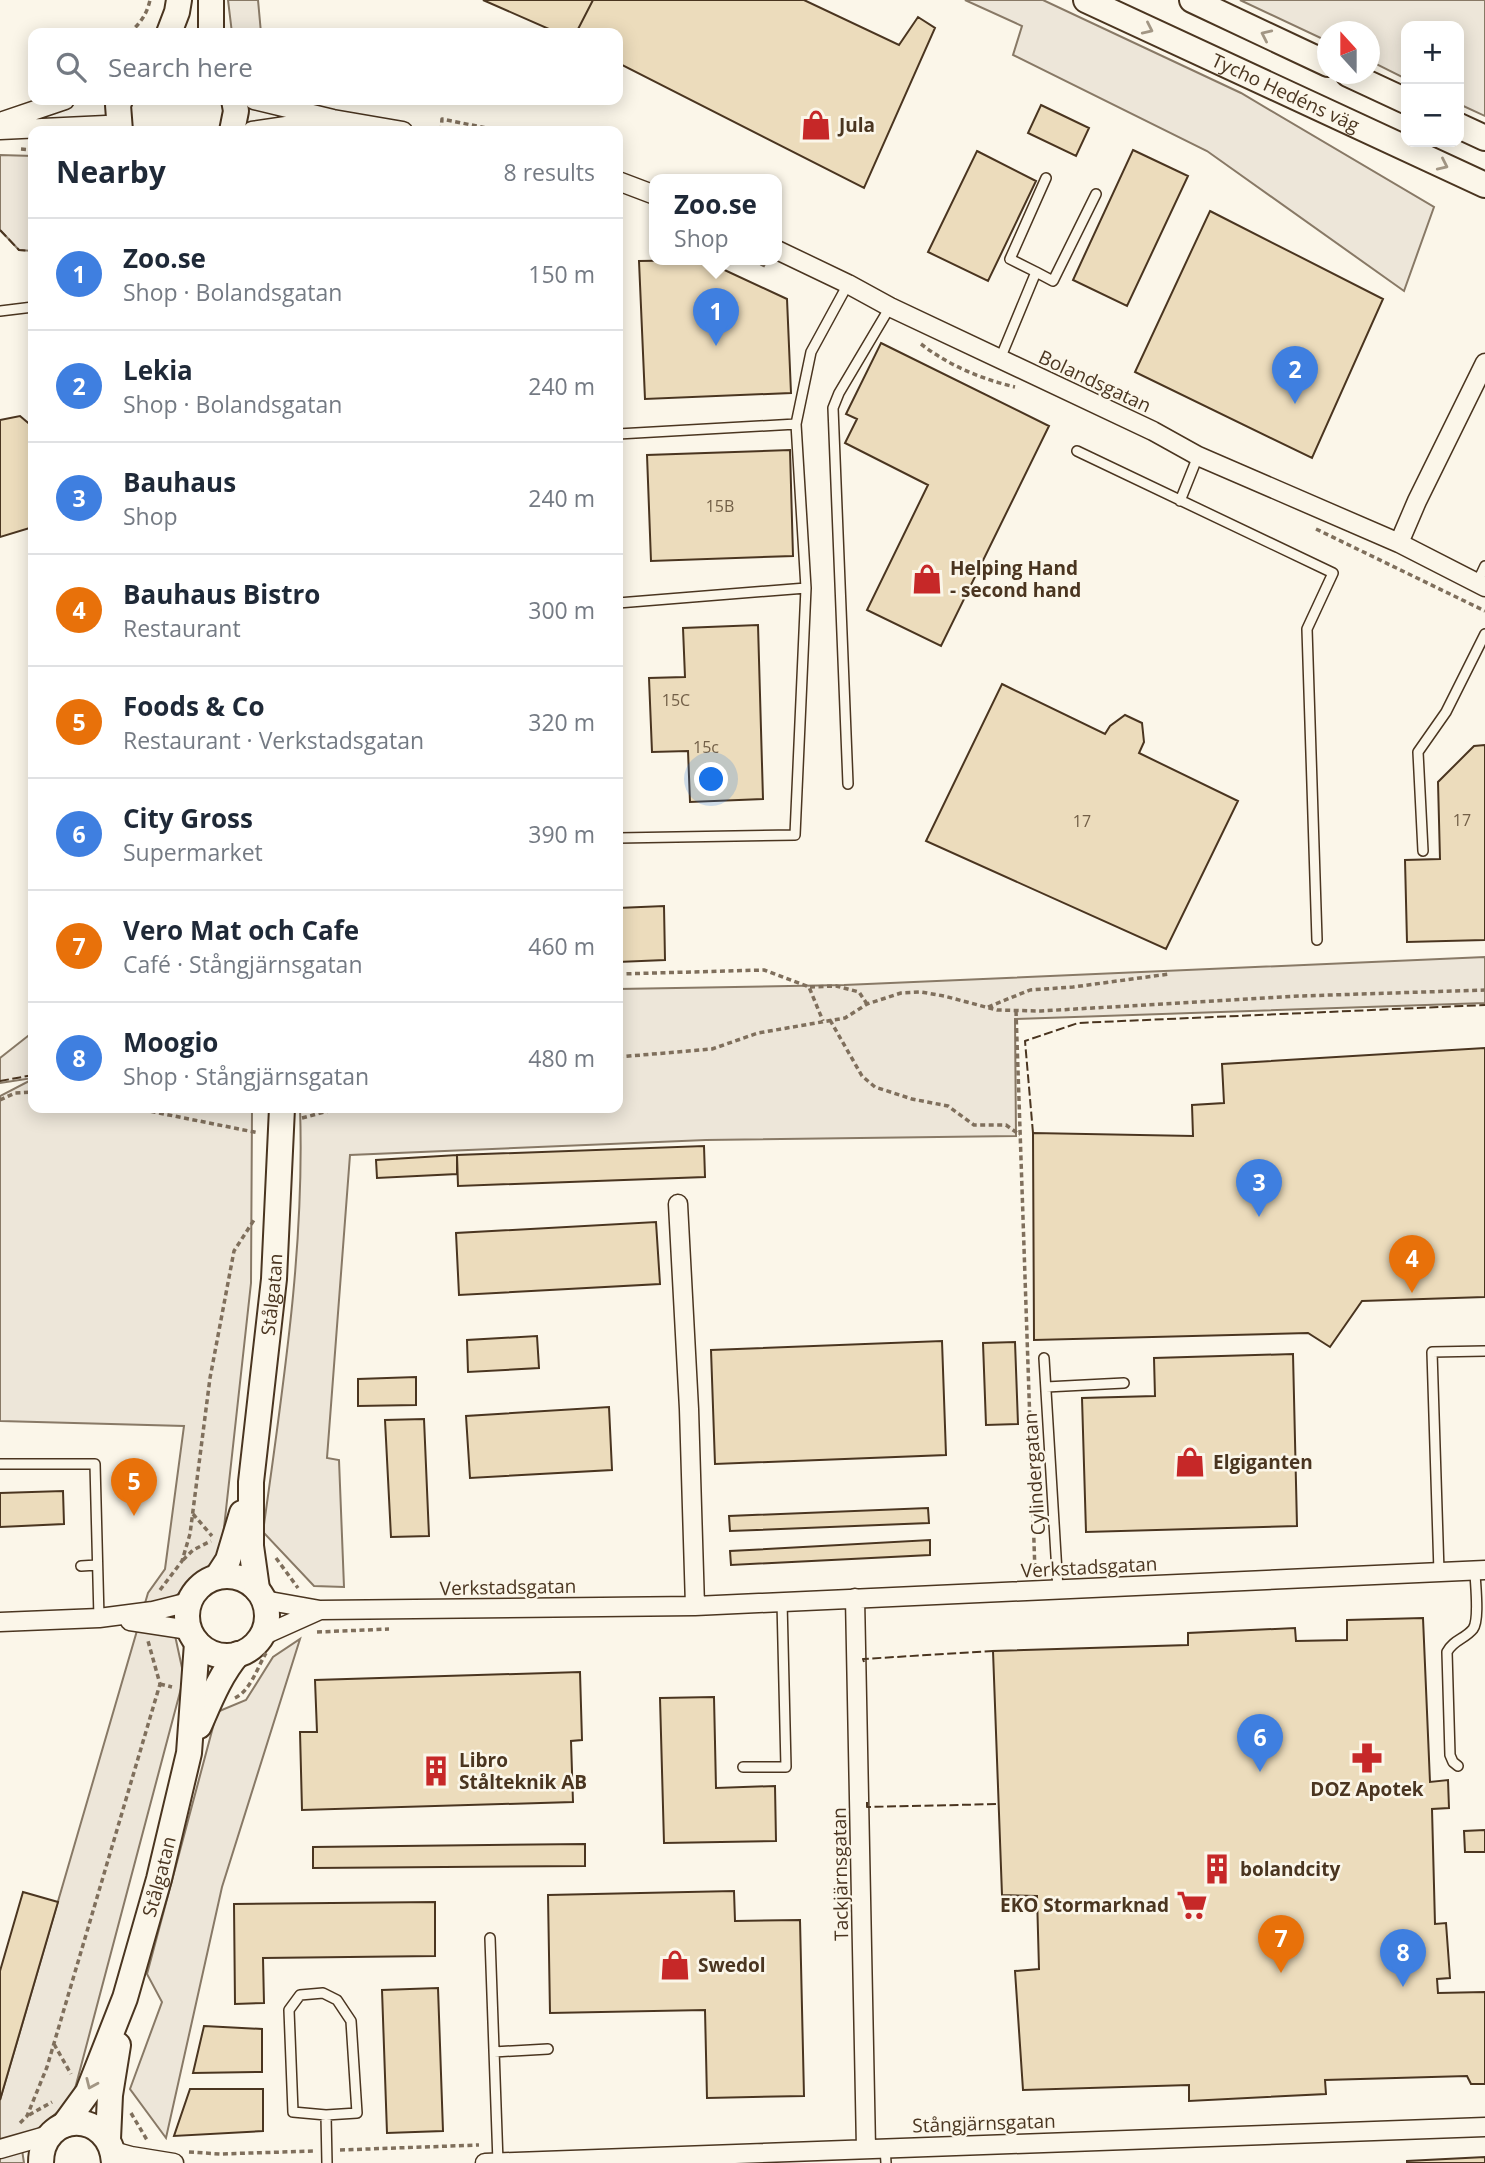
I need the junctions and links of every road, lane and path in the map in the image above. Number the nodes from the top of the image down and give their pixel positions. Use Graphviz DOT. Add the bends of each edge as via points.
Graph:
graph roads {
  1 [pos="150,0"];
  2 [pos="179,0"];
  3 [pos="211,0"];
  4 [pos="1086,0"];
  5 [pos="1192,0"];
  6 [pos="135,28"];
  7 [pos="171,28"];
  8 [pos="211,28"];
  9 [pos="1317,59"];
  10 [pos="1369,84"];
  11 [pos="1401,99"];
  12 [pos="50,105"];
  13 [pos="118,105"];
  14 [pos="235,105"];
  15 [pos="275,105"];
  16 [pos="333,119"];
  17 [pos="0,122"];
  18 [pos="85,126"];
  19 [pos="108,126"];
  20 [pos="119,126"];
  21 [pos="233,126"];
  22 [pos="286,126"];
  23 [pos="374,126"];
  24 [pos="441,126"];
  25 [pos="476,126"];
  26 [pos="1464,128"];
  27 [pos="28,129"];
  28 [pos="0,130"];
  29 [pos="1485,138"];
  30 [pos="1046,178"];
  31 [pos="623,183"];
  32 [pos="1485,185"];
  33 [pos="649,193"];
  34 [pos="1096,194"];
  35 [pos="782,252"];
  36 [pos="1036,272"];
  37 [pos="848,284"];
  38 [pos="890,307"];
  39 [pos="28,308"];
  40 [pos="0,311"];
  41 [pos="1000,359"];
  42 [pos="1485,363"];
  43 [pos="796,424"];
  44 [pos="623,434"];
  45 [pos="1077,451"];
  46 [pos="1198,456"];
  47 [pos="1180,500"];
  48 [pos="1399,543"];
  49 [pos="1485,566"];
  50 [pos="1481,585"];
  51 [pos="806,588"];
  52 [pos="623,603"];
  53 [pos="1485,634"];
  54 [pos="848,784"];
  55 [pos="623,838"];
  56 [pos="1423,851"];
  57 [pos="1317,940"];
  58 [pos="1169,974"];
  59 [pos="623,975"];
  60 [pos="809,987"];
  61 [pos="1485,990"];
  62 [pos="867,1004"];
  63 [pos="986,1007"];
  64 [pos="1016,1011"];
  65 [pos="830,1020"];
  66 [pos="823,1021"];
  67 [pos="623,1057"];
  68 [pos="28,1092"];
  69 [pos="0,1100"];
  70 [pos="159,1113"];
  71 [pos="282,1113"];
  72 [pos="262,1134"];
  73 [pos="1020,1135"];
  74 [pos="678,1205"];
  75 [pos="1485,1351"];
  76 [pos="1044,1357"];
  77 [pos="1124,1383"];
  78 [pos="1046,1387"];
  79 [pos="0,1464"];
  80 [pos="251,1482"];
  81 [pos="192,1514"];
  82 [pos="251,1546"];
  83 [pos="182,1561"];
  84 [pos="97,1565"];
  85 [pos="81,1566"];
  86 [pos="1480,1571"];
  87 [pos="1439,1572"];
  88 [pos="217,1577"];
  89 [pos="1058,1581"];
  90 [pos="261,1594"];
  91 [pos="302,1594"];
  92 [pos="855,1598"];
  93 [pos="189,1602"];
  94 [pos="782,1602"];
  95 [pos="695,1606"];
  96 [pos="320,1610"];
  97 [pos="99,1618"];
  98 [pos="0,1622"];
  99 [pos="262,1636"];
  100 [pos="193,1637"];
  101 [pos="238,1654"];
  102 [pos="188,1753"];
  103 [pos="1458,1766"];
  104 [pos="743,1767"];
  105 [pos="490,1938"];
  106 [pos="54,2044"];
  107 [pos="548,2049"];
  108 [pos="494,2052"];
  109 [pos="91,2092"];
  110 [pos="57,2099"];
  111 [pos="326,2115"];
  112 [pos="27,2116"];
  113 [pos="1485,2127"];
  114 [pos="56,2130"];
  115 [pos="152,2145"];
  116 [pos="866,2148"];
  117 [pos="0,2149"];
  118 [pos="327,2150"];
  119 [pos="112,2151"];
  120 [pos="497,2153"];
  121 [pos="885,2155"];
  122 [pos="176,2157"];
  123 [pos="690,2159"];
  124 [pos="520,2162"];
  125 [pos="41,2163"];
  126 [pos="327,2163"];
  127 [pos="485,2163"];
  1 -- 6 [label="path"];
  2 -- 7 [label="main road"];
  3 -- 8 [label="main road"];
  4 -- 32 [label="main road, Tycho Hedéns väg, one-way"];
  9 -- 5 [label="main road, one-way"];
  10 -- 11 [label="main road"];
  12 -- 17 [label="street"];
  13 -- 20 [label="main road"];
  14 -- 21 [label="main road"];
  15 -- 16 [label="street"];
  16 -- 22 [label="street"];
  16 -- 23 [label="street"];
  18 -- 19 [label="street"];
  24 -- 25 [label="path" via="442,119"];
  26 -- 29 [label="main road"];
  27 -- 28 [label="street"];
  30 -- 36 [label="lane" via="1010,259"];
  31 -- 33 [label="street"];
  34 -- 36 [label="lane" via="1053,281"];
  35 -- 37 [label="street, Bolandsgatan"];
  36 -- 41 [label="lane"];
  37 -- 38 [label="street, Bolandsgatan"];
  37 -- 43 [label="lane" via="811,352"];
  38 -- 41 [label="street, Bolandsgatan"];
  38 -- 54 [label="lane" via="833,408"];
  39 -- 40 [label="lane"];
  41 -- 46 [label="street, Bolandsgatan"];
  42 -- 48 [label="street"];
  43 -- 44 [label="lane"];
  43 -- 51 [label="lane"];
  45 -- 47 [label="lane"];
  46 -- 47 [label="lane"];
  46 -- 48 [label="street, Bolandsgatan"];
  47 -- 57 [label="lane" via="1333,573 1307,629"];
  48 -- 50 [label="street, Bolandsgatan"];
  49 -- 50 [label="lane"];
  51 -- 52 [label="lane"];
  51 -- 55 [label="lane" via="795,835"];
  53 -- 56 [label="lane" via="1446,712 1418,752"];
  58 -- 63 [label="path" via="1030,990"];
  59 -- 60 [label="path" via="764,971"];
  60 -- 62 [label="path" via="836,986 859,992"];
  60 -- 66 [label="path"];
  61 -- 64 [label="path"];
  62 -- 63 [label="path" via="921,992"];
  62 -- 65 [label="path" via="845,1018"];
  63 -- 64 [label="path"];
  64 -- 73 [label="path"];
  65 -- 66 [label="path"];
  65 -- 73 [label="path" via="862,1076 875,1087 948,1106 974,1125 1006,1125"];
  66 -- 67 [label="path" via="758,1033 712,1049"];
  68 -- 69 [label="path"];
  70 -- 72 [label="path"];
  71 -- 80 [label="main road, Stålgatan" via="274,1279"];
  73 -- 89 [label="path" via="1035,1574"];
  74 -- 95 [label="street"];
  75 -- 87 [label="lane" via="1432,1352"];
  76 -- 78 [label="lane, Cylindergatan"];
  77 -- 78 [label="lane"];
  78 -- 89 [label="lane, Cylindergatan"];
  79 -- 84 [label="lane" via="95,1464"];
  80 -- 82 [label="main road, Stålgatan"];
  80 -- 88 [label="main road, Stålgatan" via="228,1560"];
  81 -- 83 [label="path" via="214,1539"];
  82 -- 90 [label="main road, Stålgatan"];
  82 -- 91 [label="path" via="267,1549"];
  84 -- 85 [label="lane"];
  84 -- 97 [label="lane"];
  86 -- 87 [label="street, Verkstadsgatan"];
  86 -- 103 [label="lane" via="1473,1629 1447,1652 1450,1755"];
  87 -- 89 [label="street, Verkstadsgatan"];
  88 -- 90 [label="main road" via="236,1576"];
  88 -- 93 [label="main road" via="196,1590"];
  89 -- 92 [label="street, Verkstadsgatan"];
  90 -- 96 [label="street, Verkstadsgatan"];
  90 -- 99 [label="main road" via="267,1612"];
  92 -- 94 [label="street, Verkstadsgatan"];
  92 -- 116 [label="street, Tackjärnsgatan"];
  93 -- 97 [label="street"];
  93 -- 100 [label="main road" via="187,1616"];
  94 -- 95 [label="street, Verkstadsgatan"];
  94 -- 104 [label="lane" via="786,1767"];
  95 -- 96 [label="street, Verkstadsgatan"];
  96 -- 99 [label="street, Verkstadsgatan"];
  97 -- 98 [label="street"];
  97 -- 100 [label="street" via="151,1623"];
  99 -- 101 [label="main road"];
  100 -- 101 [label="main road" via="208,1651"];
  100 -- 102 [label="main road, Stålgatan" via="195,1693"];
  101 -- 102 [label="main road, Stålgatan" via="211,1697"];
  102 -- 109 [label="main road, Stålgatan" via="125,1998"];
  105 -- 108 [label="lane"];
  106 -- 109 [label="path"];
  107 -- 108 [label="lane"];
  108 -- 120 [label="lane"];
  109 -- 114 [label="main road, Stålgatan, one-way"];
  109 -- 115 [label="path" via="126,2103"];
  109 -- 119 [label="main road, Stålgatan"];
  110 -- 112 [label="path"];
  111 -- 111 [label="lane" via="357,2113 351,2021 337,2000 323,1993 300,1996 289,2010 293,2112"];
  111 -- 118 [label="lane"];
  113 -- 121 [label="street, Stångjärnsgatan"];
  114 -- 117 [label="street"];
  114 -- 119 [label="main road" via="89,2124 100,2130"];
  114 -- 125 [label="main road" via="41,2153"];
  116 -- 121 [label="street, Stångjärnsgatan"];
  116 -- 123 [label="street, Stångjärnsgatan"];
  118 -- 120 [label="path"];
  118 -- 122 [label="path"];
  118 -- 126 [label="lane"];
  119 -- 122 [label="street"];
  120 -- 124 [label="street, Stångjärnsgatan"];
  120 -- 127 [label="street, Stångjärnsgatan"];
  123 -- 124 [label="street, Stångjärnsgatan"];
}
